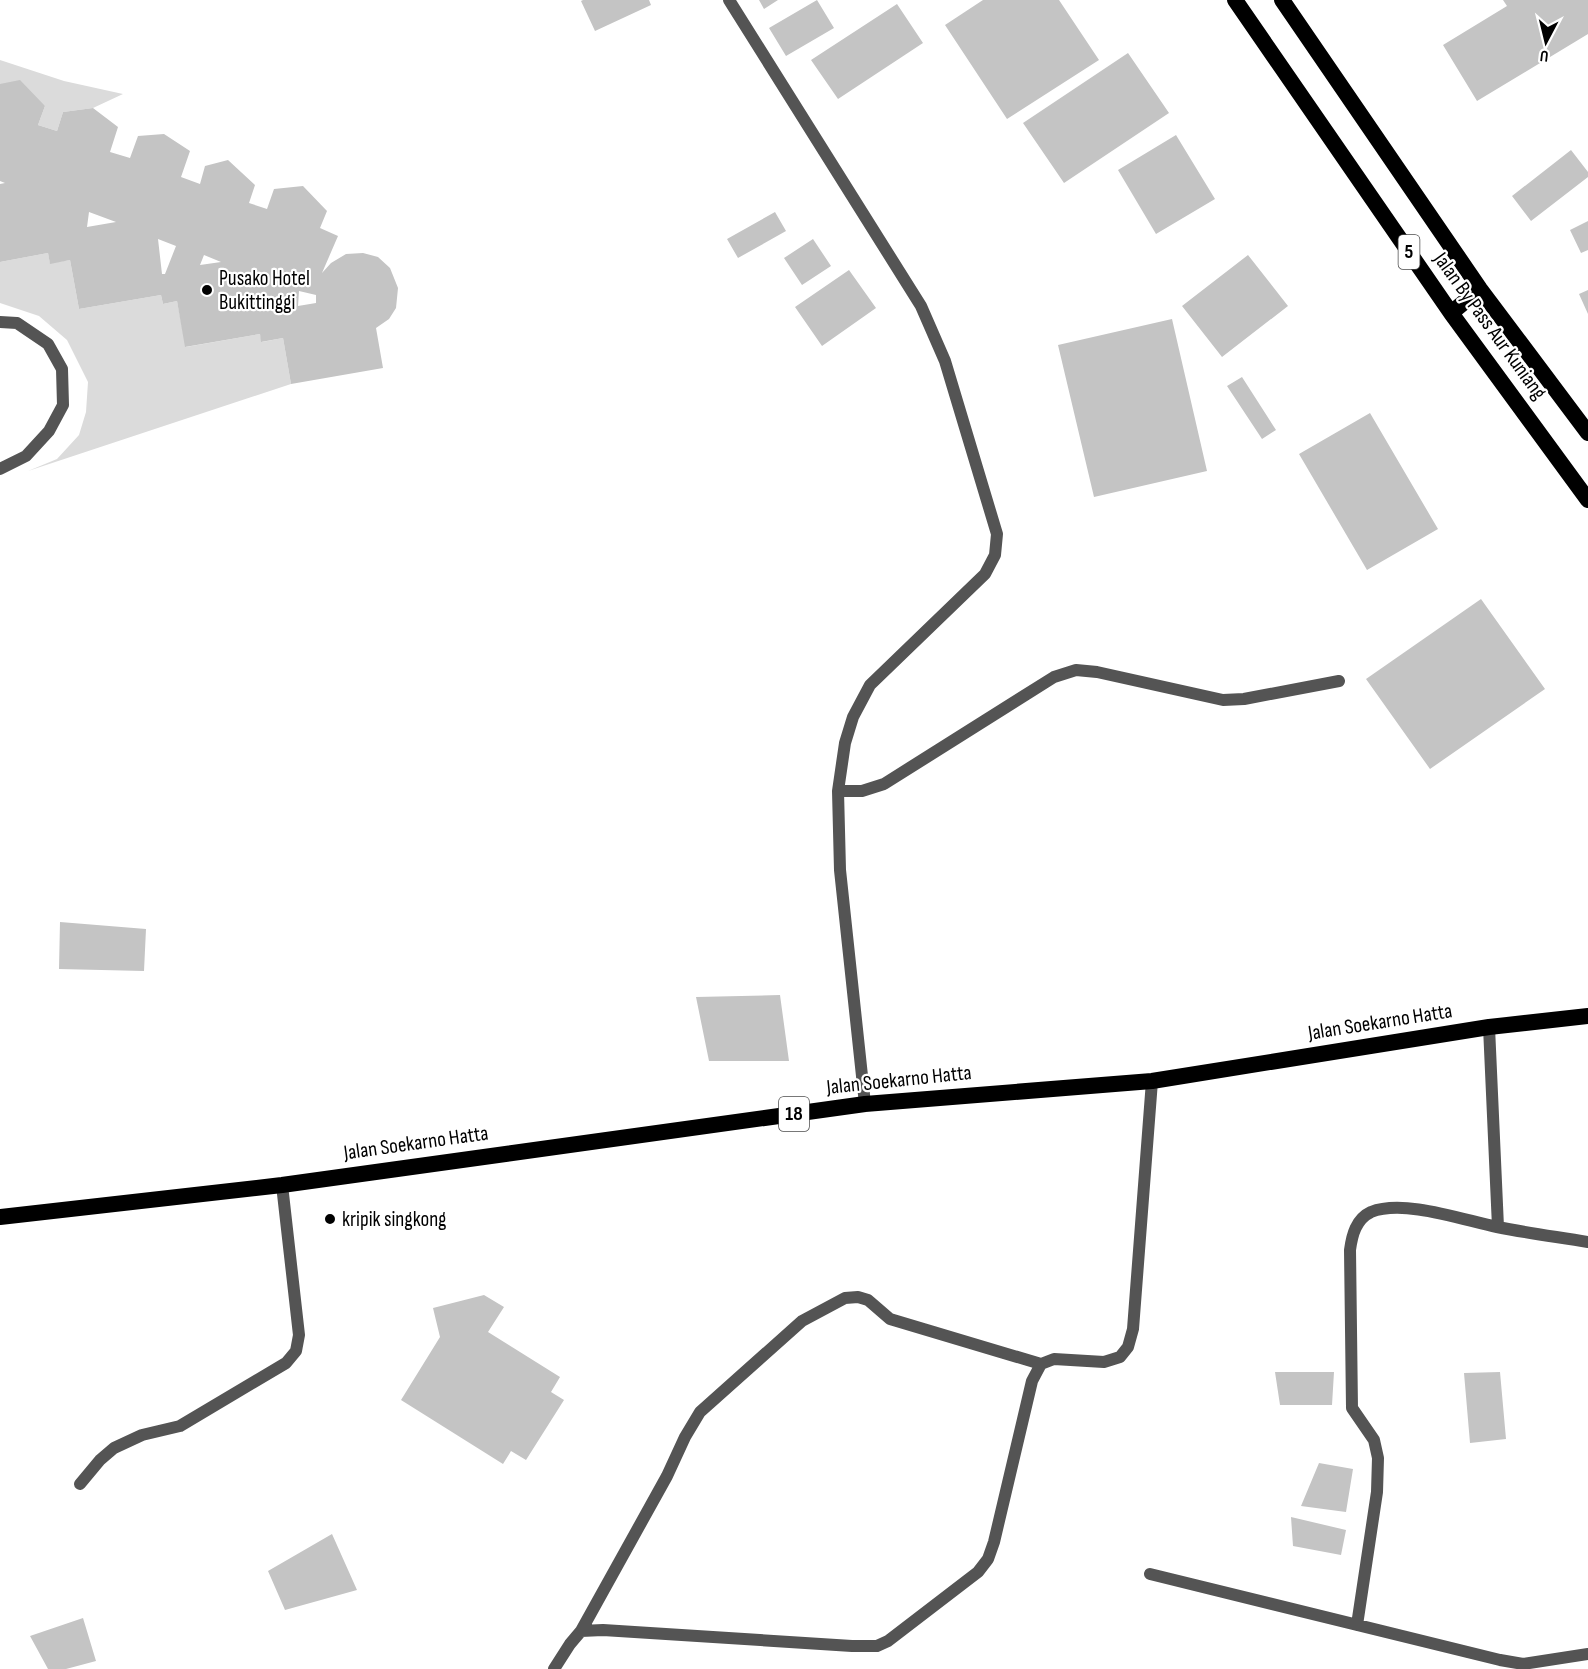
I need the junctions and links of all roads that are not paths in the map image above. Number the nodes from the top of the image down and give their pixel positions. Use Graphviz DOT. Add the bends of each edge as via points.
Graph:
graph roads {
  1 [pos="729,0"];
  2 [pos="1235,0"];
  3 [pos="1282,0"];
  4 [pos="1480,289"];
  5 [pos="1451,313"];
  6 [pos="0,322"];
  7 [pos="1588,433"];
  8 [pos="0,469"];
  9 [pos="1588,500"];
  10 [pos="1339,681"];
  11 [pos="838,791"];
  12 [pos="1588,1016"];
  13 [pos="1489,1027"];
  14 [pos="1152,1081"];
  15 [pos="865,1104"];
  16 [pos="282,1185"];
  17 [pos="0,1217"];
  18 [pos="1498,1227"];
  19 [pos="1588,1242"];
  20 [pos="1041,1364"];
  21 [pos="80,1484"];
  22 [pos="1150,1574"];
  23 [pos="1357,1625"];
  24 [pos="581,1632"];
  25 [pos="1588,1654"];
  26 [pos="554,1669"];
  1 -- 11 [label="street" via="921,306 945,361 997,534 995,555 985,574 870,685 845,743"];
  2 -- 5 [label="highway, Jalan By Pass Aur Kuniang / 5"];
  3 -- 4 [label="highway, Jalan By Pass Aur Kuniang / 5"];
  4 -- 5 [label="highway"];
  4 -- 7 [label="highway, Jalan By Pass Aur Kuniang / 5"];
  5 -- 9 [label="highway, Jalan By Pass Aur Kuniang / 5"];
  6 -- 8 [label="street" via="17,323 48,344 62,369 63,405 49,431 26,456"];
  10 -- 11 [label="street" via="1223,700 1076,670 1054,677 884,784 862,791"];
  11 -- 15 [label="street" via="840,870"];
  12 -- 13 [label="highway, Jalan Soekarno Hatta / 18"];
  13 -- 14 [label="highway, Jalan Soekarno Hatta / 18"];
  13 -- 18 [label="street"];
  14 -- 15 [label="highway, Jalan Soekarno Hatta / 18"];
  14 -- 20 [label="street" via="1133,1329 1128,1347 1120,1357 1104,1362 1054,1359"];
  15 -- 16 [label="highway, Jalan Soekarno Hatta / 18"];
  16 -- 17 [label="highway, Jalan Soekarno Hatta / 18"];
  16 -- 21 [label="street" via="299,1335 296,1351 286,1363 180,1426 141,1435 114,1448"];
  18 -- 19 [label="street"];
  18 -- 23 [label="street" via="1409,1208 1386,1208 1370,1213 1352,1235 1352,1408 1374,1440 1378,1458 1377,1492"];
  20 -- 24 [label="street" via="1032,1381 988,1559 978,1572 888,1641 877,1646 852,1646 603,1630"];
  20 -- 24 [label="street" via="890,1319 868,1299 858,1297 845,1298 802,1321 700,1412"];
  22 -- 23 [label="street"];
  23 -- 25 [label="street" via="1523,1664"];
  24 -- 26 [label="street"];
}
